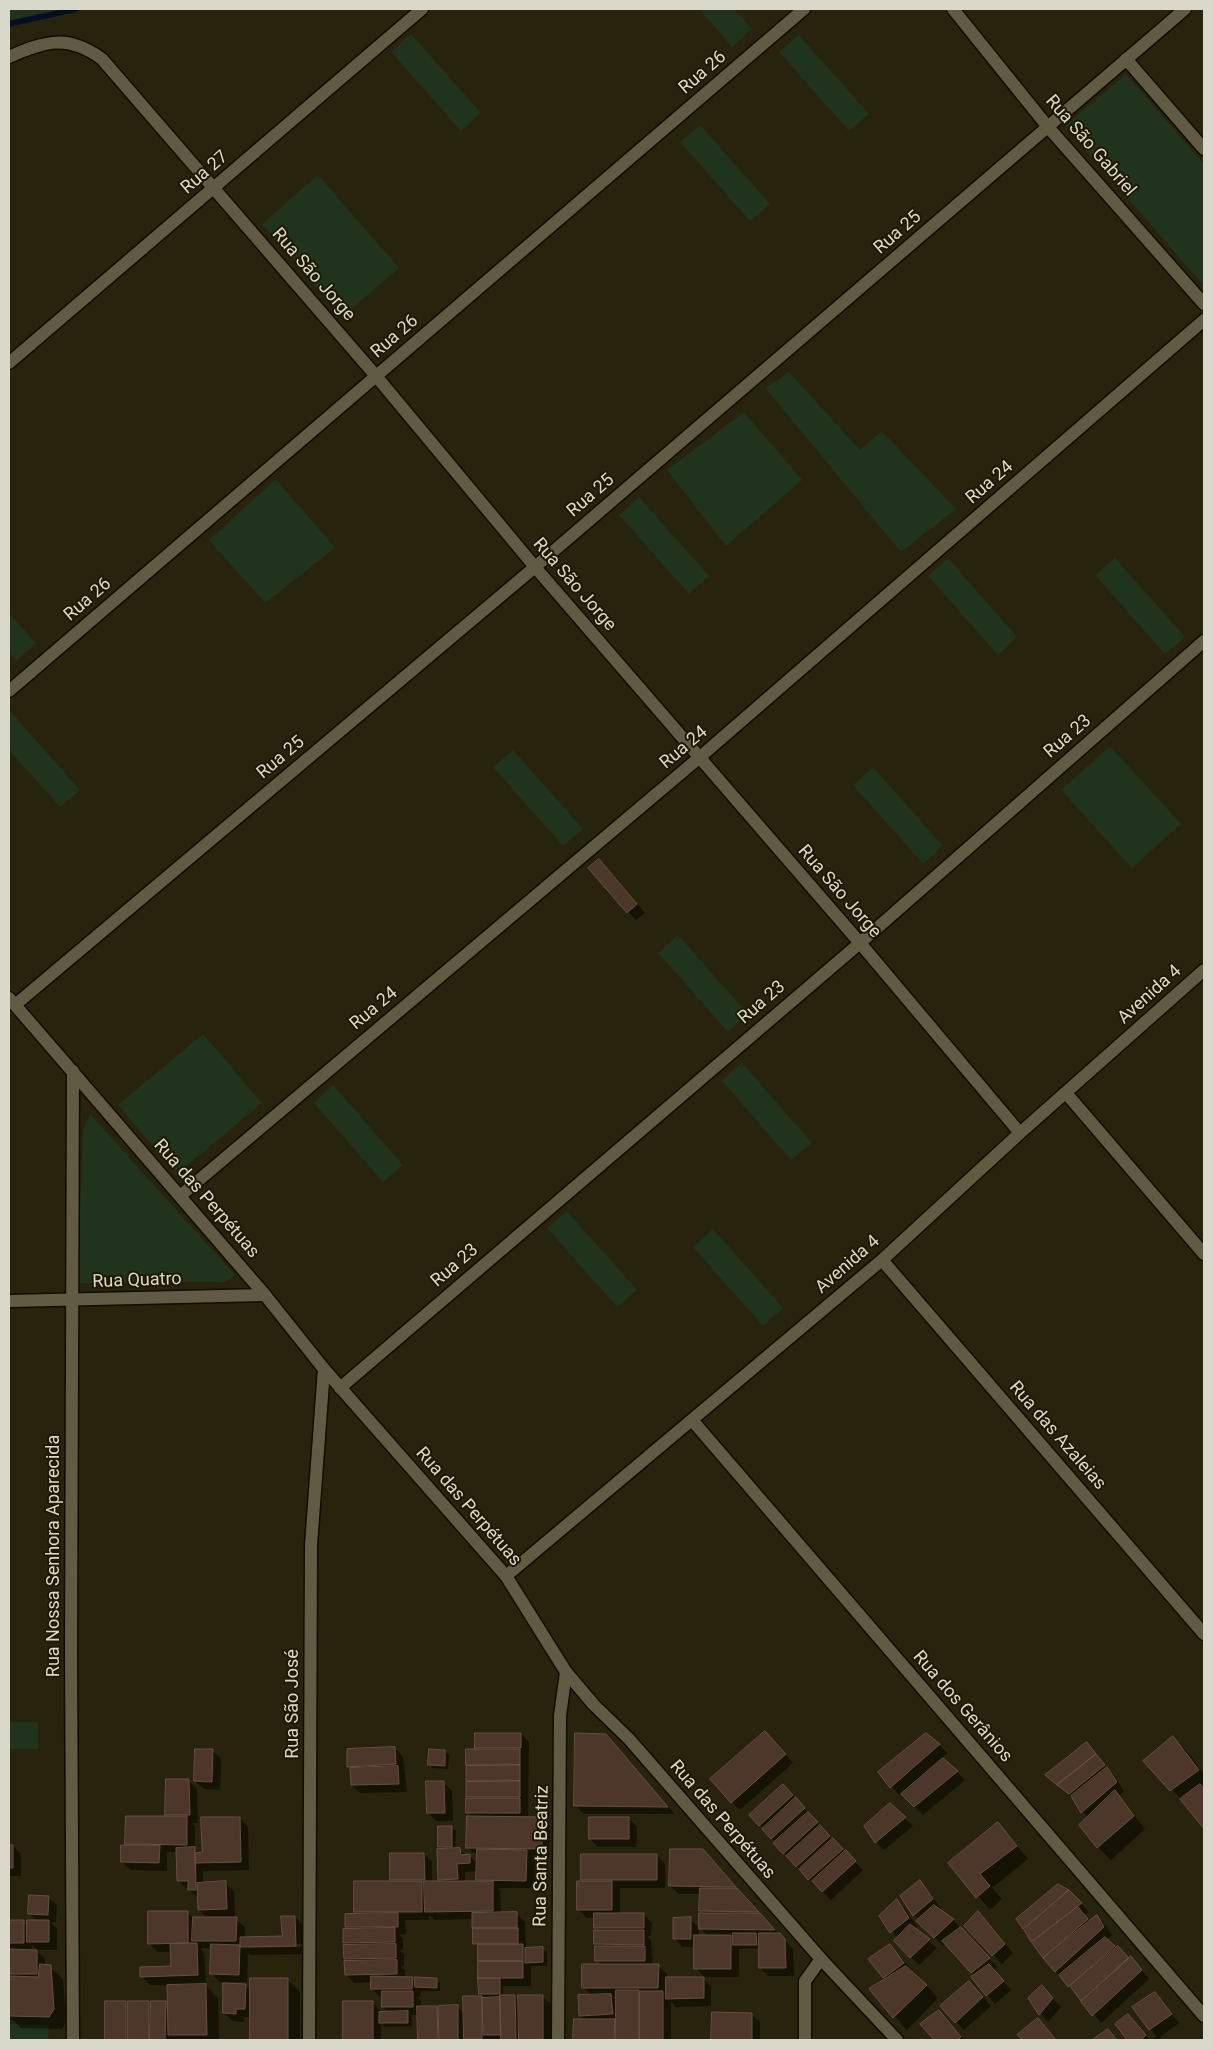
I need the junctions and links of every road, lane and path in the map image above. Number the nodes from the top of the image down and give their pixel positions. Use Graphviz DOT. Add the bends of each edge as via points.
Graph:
graph roads {
  1 [pos="422,9"];
  2 [pos="804,9"];
  3 [pos="953,9"];
  4 [pos="1185,9"];
  5 [pos="9,57"];
  6 [pos="1126,59"];
  7 [pos="1048,126"];
  8 [pos="1204,150"];
  9 [pos="214,188"];
  10 [pos="1204,304"];
  11 [pos="1204,320"];
  12 [pos="9,363"];
  13 [pos="376,376"];
  14 [pos="535,567"];
  15 [pos="1204,641"];
  16 [pos="9,691"];
  17 [pos="700,758"];
  18 [pos="860,942"];
  19 [pos="1204,970"];
  20 [pos="12,1002"];
  21 [pos="73,1072"];
  22 [pos="1066,1093"];
  23 [pos="1020,1133"];
  24 [pos="180,1196"];
  25 [pos="1204,1254"];
  26 [pos="882,1260"];
  27 [pos="265,1295"];
  28 [pos="9,1301"];
  29 [pos="72,1301"];
  30 [pos="324,1369"];
  31 [pos="340,1388"];
  32 [pos="692,1420"];
  33 [pos="506,1576"];
  34 [pos="1204,1634"];
  35 [pos="566,1672"];
  36 [pos="821,1959"];
  37 [pos="1204,2016"];
  38 [pos="73,2040"];
  39 [pos="309,2040"];
  40 [pos="558,2040"];
  41 [pos="805,2040"];
  42 [pos="897,2040"];
  1 -- 9 [label="street, Rua 27"];
  2 -- 13 [label="street, Rua 26"];
  3 -- 7 [label="street, Rua São Gabriel"];
  4 -- 6 [label="street, Rua 25"];
  5 -- 9 [label="street, Rua São Jorge" via="27,48 54,42 87,48 102,59"];
  6 -- 7 [label="street, Rua 25"];
  6 -- 8 [label="street"];
  7 -- 10 [label="street, Rua São Gabriel"];
  7 -- 14 [label="street, Rua 25"];
  9 -- 12 [label="street, Rua 27"];
  9 -- 13 [label="street, Rua São Jorge"];
  11 -- 17 [label="street, Rua 24"];
  13 -- 14 [label="street, Rua São Jorge"];
  13 -- 16 [label="street, Rua 26"];
  14 -- 17 [label="street, Rua São Jorge"];
  14 -- 20 [label="street, Rua 25"];
  15 -- 18 [label="street, Rua 23"];
  17 -- 18 [label="street, Rua São Jorge"];
  17 -- 24 [label="street, Rua 24"];
  18 -- 23 [label="street, Rua São Jorge"];
  18 -- 31 [label="street, Rua 23"];
  19 -- 22 [label="street, Avenida 4"];
  20 -- 21 [label="street, Rua das Perpétuas"];
  21 -- 24 [label="street, Rua das Perpétuas"];
  21 -- 29 [label="street, Rua Nossa Senhora Aparecida"];
  22 -- 23 [label="street, Avenida 4"];
  22 -- 25 [label="street"];
  23 -- 26 [label="street, Avenida 4"];
  24 -- 27 [label="street, Rua das Perpétuas"];
  26 -- 32 [label="street, Avenida 4"];
  26 -- 34 [label="street, Rua das Azaleias"];
  27 -- 29 [label="street, Rua Quatro"];
  27 -- 30 [label="street, Rua das Perpétuas"];
  28 -- 29 [label="street, Rua Quatro"];
  29 -- 38 [label="street, Rua Nossa Senhora Aparecida"];
  30 -- 31 [label="street, Rua das Perpétuas"];
  30 -- 39 [label="street, Rua São José" via="311,1545"];
  31 -- 33 [label="street, Rua das Perpétuas"];
  32 -- 33 [label="street, Avenida 4"];
  32 -- 37 [label="street, Rua dos Gerânios"];
  33 -- 35 [label="street, Rua das Perpétuas"];
  35 -- 36 [label="street, Rua das Perpétuas" via="629,1739"];
  35 -- 40 [label="street, Rua Santa Beatriz" via="560,1716"];
  36 -- 41 [label="street" via="805,1981"];
  36 -- 42 [label="street, Rua das Perpétuas"];
}
